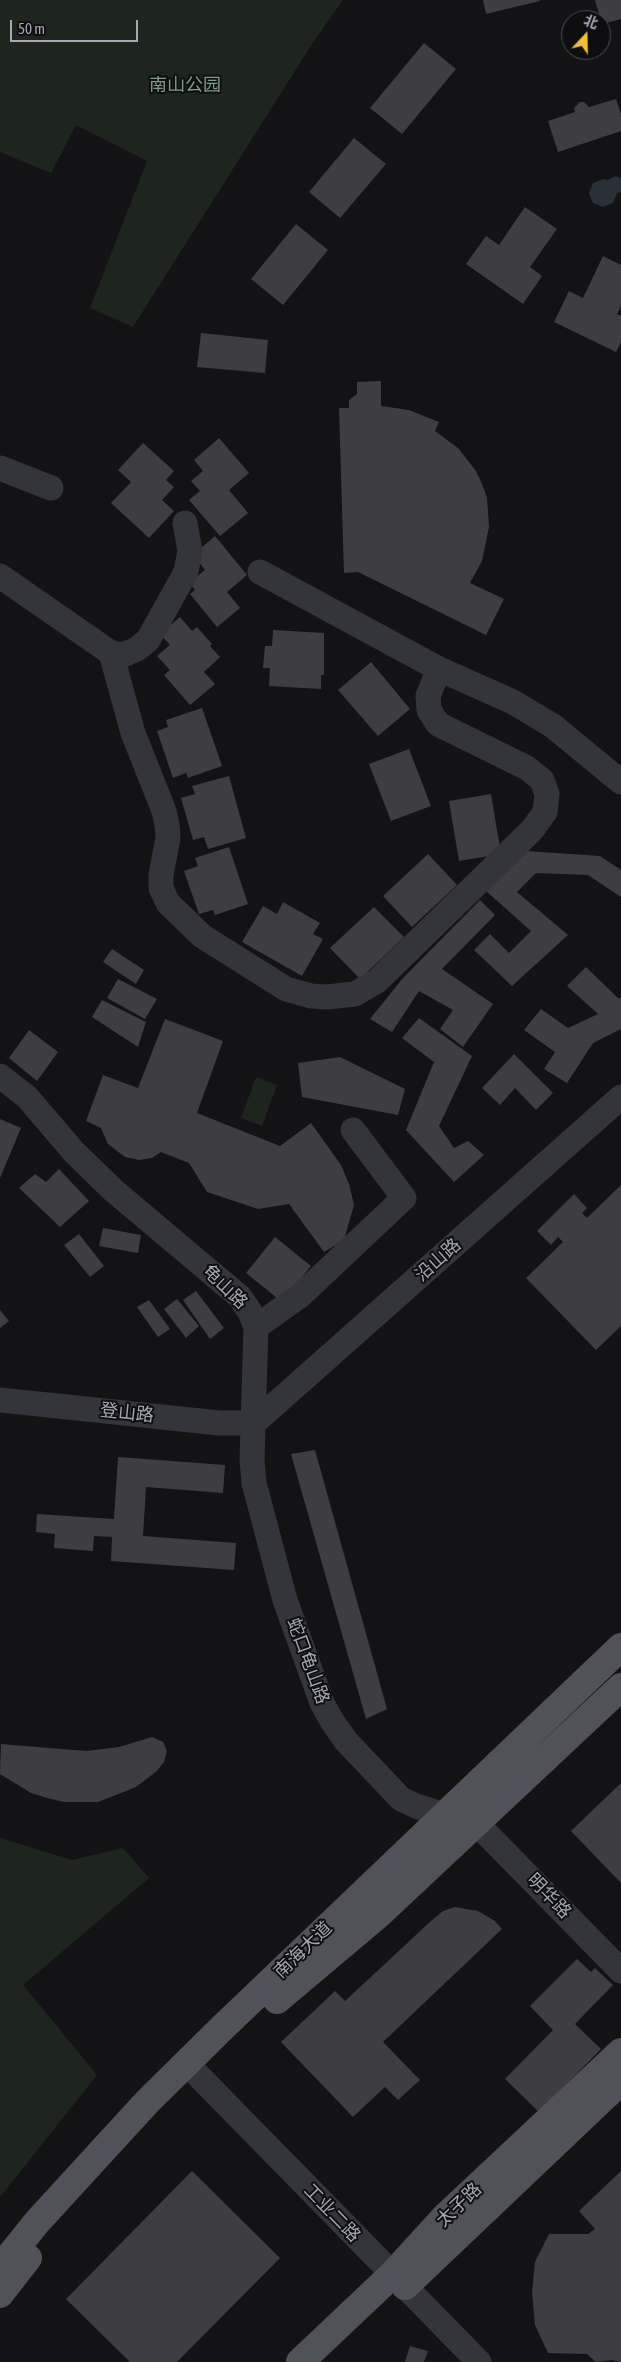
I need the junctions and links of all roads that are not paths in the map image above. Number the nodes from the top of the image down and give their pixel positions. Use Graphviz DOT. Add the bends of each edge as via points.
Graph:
graph roads {
  1 [pos="0,468"];
  2 [pos="52,488"];
  3 [pos="185,523"];
  4 [pos="260,572"];
  5 [pos="0,576"];
  6 [pos="111,654"];
  7 [pos="439,669"];
  8 [pos="621,782"];
  9 [pos="0,1076"];
  10 [pos="621,1097"];
  11 [pos="353,1130"];
  12 [pos="256,1327"];
  13 [pos="0,1400"];
  14 [pos="254,1423"];
  15 [pos="621,1647"];
  16 [pos="621,1687"];
  17 [pos="444,1816"];
  18 [pos="474,1824"];
  19 [pos="621,1971"];
  20 [pos="621,2052"];
  21 [pos="192,2069"];
  22 [pos="621,2081"];
  23 [pos="0,2268"];
  24 [pos="399,2280"];
  25 [pos="0,2294"];
  26 [pos="300,2362"];
  27 [pos="325,2362"];
  28 [pos="478,2362"];
  1 -- 2 [label="street"];
  3 -- 6 [label="street" via="190,551 186,572 148,640 123,655"];
  4 -- 7 [label="street"];
  5 -- 6 [label="street"];
  6 -- 7 [label="street" via="133,733 167,825 161,888 168,903 202,936 286,989 327,997 355,994 377,981 532,830 545,812 547,794 542,780 527,768 438,724 429,710 428,696"];
  7 -- 8 [label="street" via="480,685 553,726"];
  9 -- 12 [label="street, 龟山路" via="27,1097 74,1152 113,1190 240,1297"];
  10 -- 14 [label="street, 沿山路"];
  11 -- 12 [label="street" via="404,1198 301,1295"];
  12 -- 14 [label="street, 龟山路"];
  13 -- 14 [label="street, 登山路" via="212,1423"];
  14 -- 17 [label="street, 蛇口龟山路" via="254,1483 285,1600 322,1703 346,1741 401,1799"];
  15 -- 17 [label="main road, 南海大道"];
  16 -- 18 [label="main road, 南海大道"];
  17 -- 18 [label="street, 蛇口龟山路"];
  17 -- 21 [label="main road, 南海大道"];
  18 -- 19 [label="street, 明华路" via="498,1843"];
  18 -- 21 [label="main road, 南海大道" via="379,1914"];
  20 -- 24 [label="main road, 太子路" via="445,2218"];
  21 -- 23 [label="main road, 南海大道" via="82,2171"];
  21 -- 24 [label="street, 工业二路"];
  21 -- 25 [label="main road, 南海大道" via="48,2232"];
  22 -- 24 [label="main road, 太子路"];
  24 -- 26 [label="main road, 太子路"];
  24 -- 27 [label="main road, 太子路"];
  24 -- 28 [label="street, 工业二路"];
}
